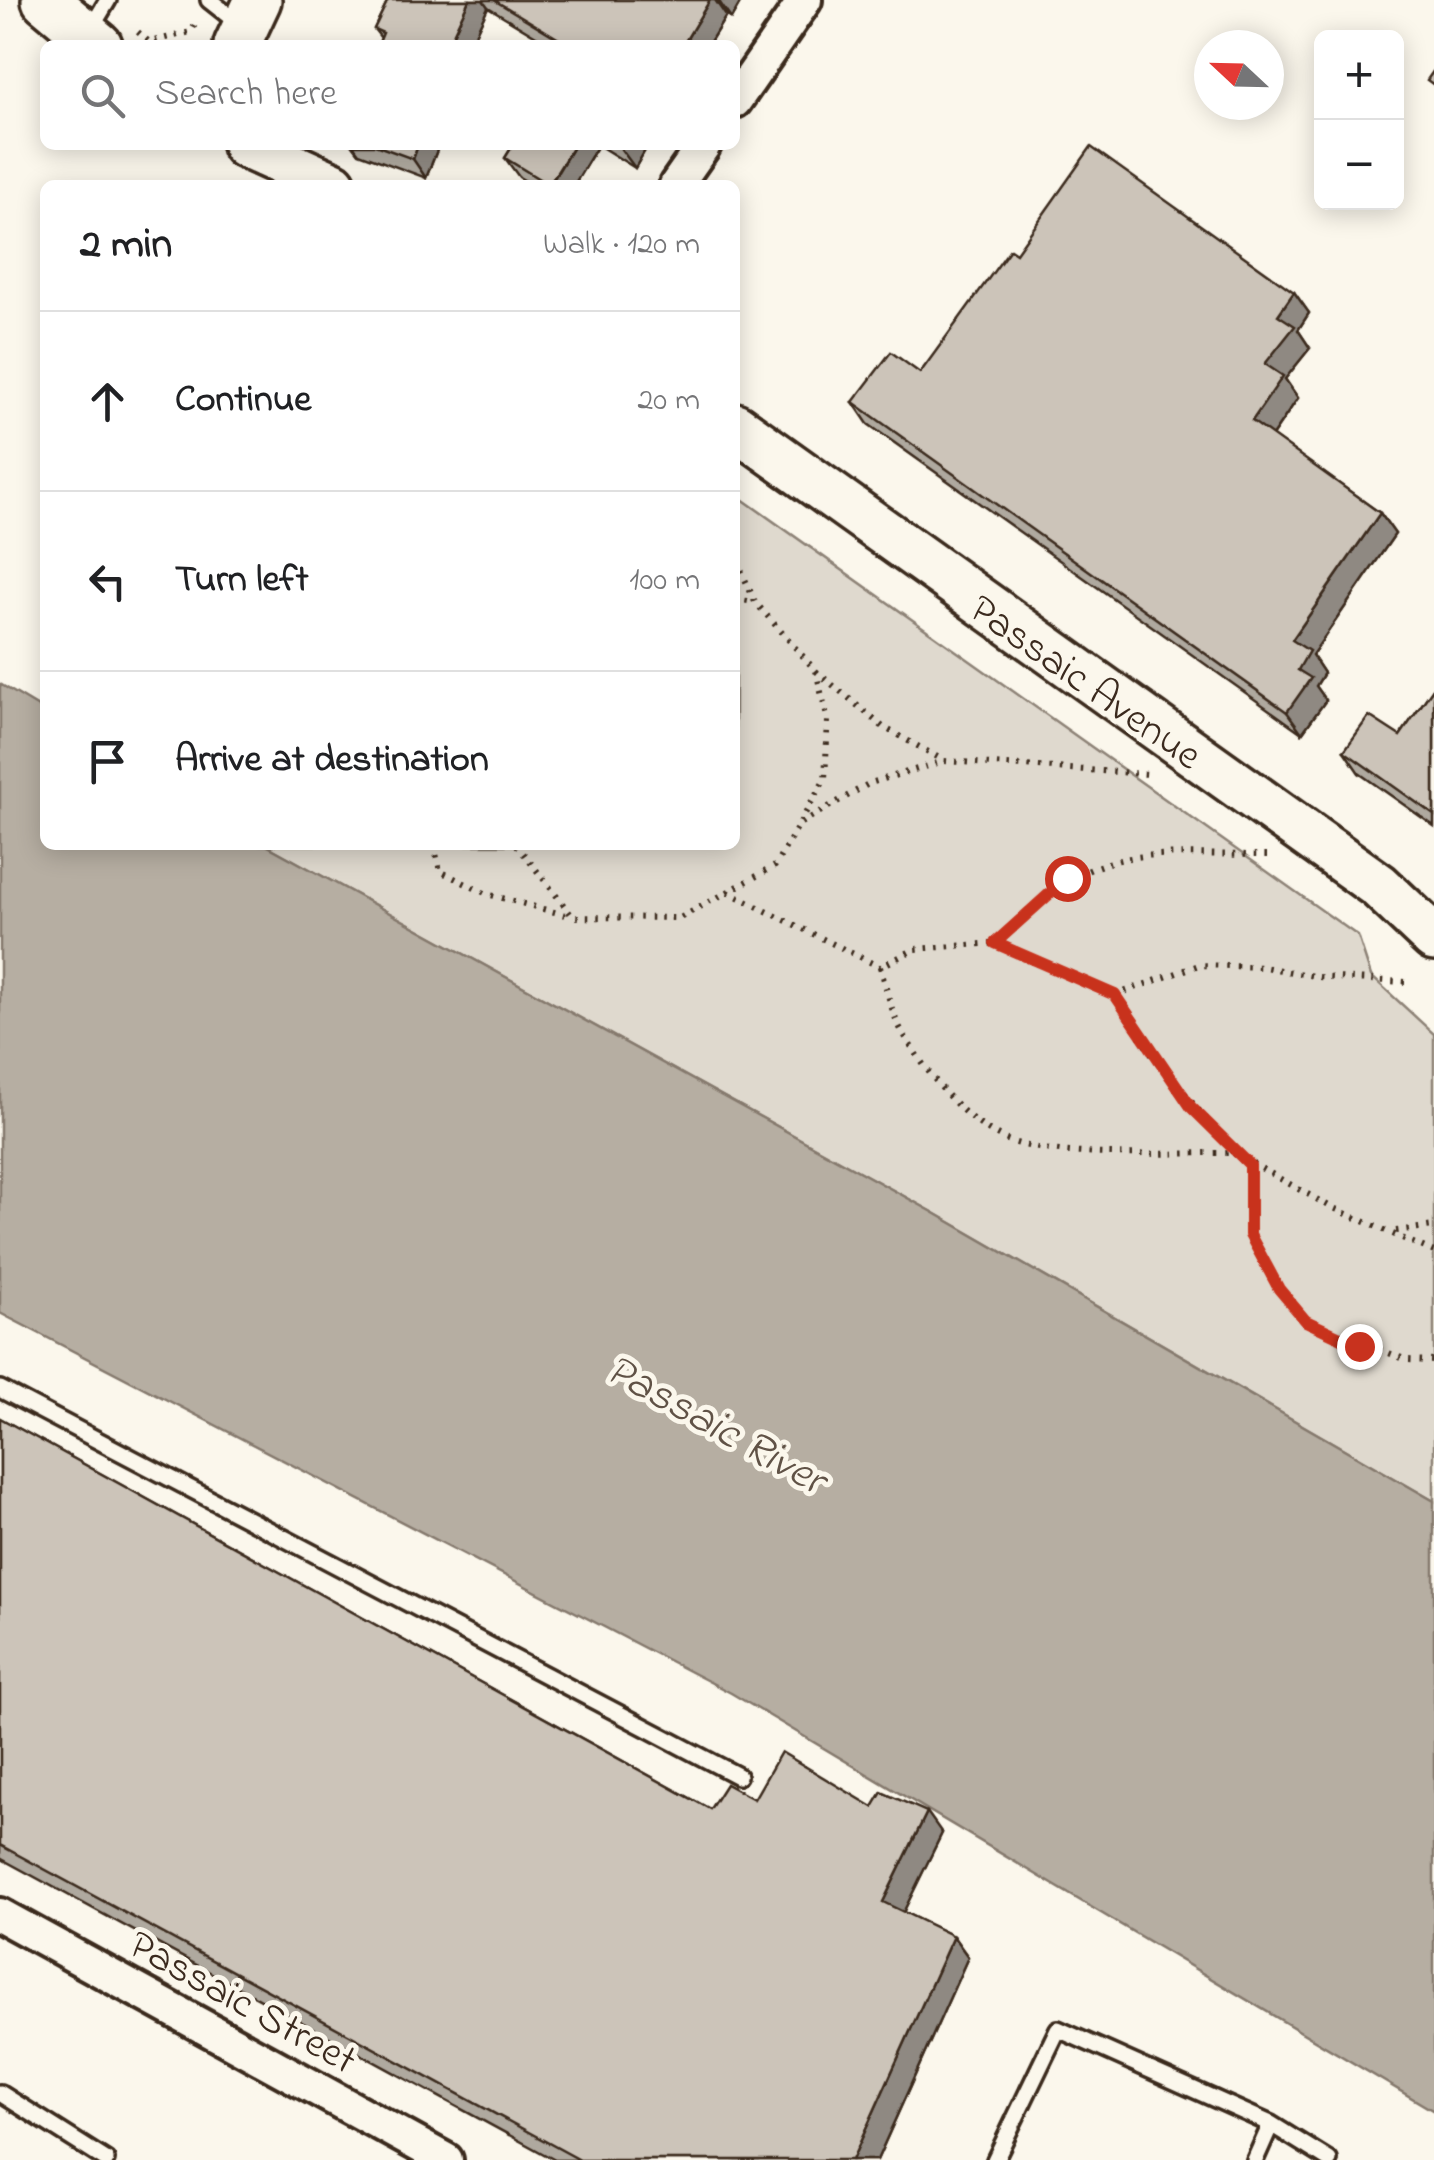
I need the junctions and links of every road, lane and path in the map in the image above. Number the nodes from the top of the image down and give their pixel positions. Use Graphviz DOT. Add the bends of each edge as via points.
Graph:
graph roads {
  1 [pos="45,0"];
  2 [pos="209,0"];
  3 [pos="805,0"];
  4 [pos="199,16"];
  5 [pos="100,22"];
  6 [pos="247,24"];
  7 [pos="144,40"];
  8 [pos="157,40"];
  9 [pos="740,94"];
  10 [pos="256,150"];
  11 [pos="700,150"];
  12 [pos="322,180"];
  13 [pos="680,180"];
  14 [pos="740,430"];
  15 [pos="740,568"];
  16 [pos="740,599"];
  17 [pos="755,602"];
  18 [pos="816,671"];
  19 [pos="944,760"];
  20 [pos="1160,774"];
  21 [pos="800,823"];
  22 [pos="435,850"];
  23 [pos="521,850"];
  24 [pos="1279,856"];
  25 [pos="726,892"];
  26 [pos="573,917"];
  27 [pos="1434,938"];
  28 [pos="995,943"];
  29 [pos="880,967"];
  30 [pos="1406,982"];
  31 [pos="1115,995"];
  32 [pos="1234,1153"];
  33 [pos="1250,1165"];
  34 [pos="1434,1226"];
  35 [pos="1392,1231"];
  36 [pos="1434,1252"];
  37 [pos="1434,1361"];
  38 [pos="0,1389"];
  39 [pos="738,1776"];
  40 [pos="0,1915"];
  41 [pos="0,2093"];
  42 [pos="1271,2124"];
  43 [pos="106,2160"];
  44 [pos="446,2160"];
  45 [pos="995,2160"];
  46 [pos="1255,2160"];
  47 [pos="1329,2160"];
  1 -- 5 [label="main road"];
  2 -- 6 [label="lane"];
  3 -- 9 [label="street"];
  4 -- 8 [label="path" via="191,32"];
  5 -- 7 [label="path"];
  10 -- 12 [label="main road"];
  11 -- 13 [label="street"];
  14 -- 27 [label="main road, Passaic Avenue" via="1378,886"];
  15 -- 17 [label="path"];
  16 -- 17 [label="path"];
  17 -- 18 [label="path"];
  18 -- 19 [label="path" via="883,727"];
  18 -- 21 [label="path" via="828,721 825,778"];
  19 -- 20 [label="path"];
  19 -- 21 [label="path" via="870,782"];
  21 -- 25 [label="path" via="775,866"];
  22 -- 26 [label="path" via="440,871 487,894"];
  23 -- 26 [label="path"];
  24 -- 28 [label="path" via="1141,855 1098,864 1043,896"];
  25 -- 26 [label="path" via="680,918"];
  25 -- 29 [label="path"];
  28 -- 29 [label="path" via="915,950"];
  28 -- 31 [label="path"];
  29 -- 32 [label="path" via="901,1030 946,1092 996,1134 1050,1150"];
  30 -- 31 [label="path" via="1199,965"];
  31 -- 32 [label="path" via="1181,1093"];
  32 -- 33 [label="path"];
  33 -- 35 [label="path"];
  33 -- 37 [label="path" via="1250,1235 1279,1289 1306,1321 1375,1350"];
  34 -- 35 [label="path"];
  35 -- 36 [label="path"];
  38 -- 39 [label="lane"];
  40 -- 44 [label="street, Passaic Street"];
  41 -- 43 [label="lane"];
  42 -- 45 [label="lane" via="1058,2029"];
  42 -- 46 [label="lane"];
  42 -- 47 [label="lane"];
}
